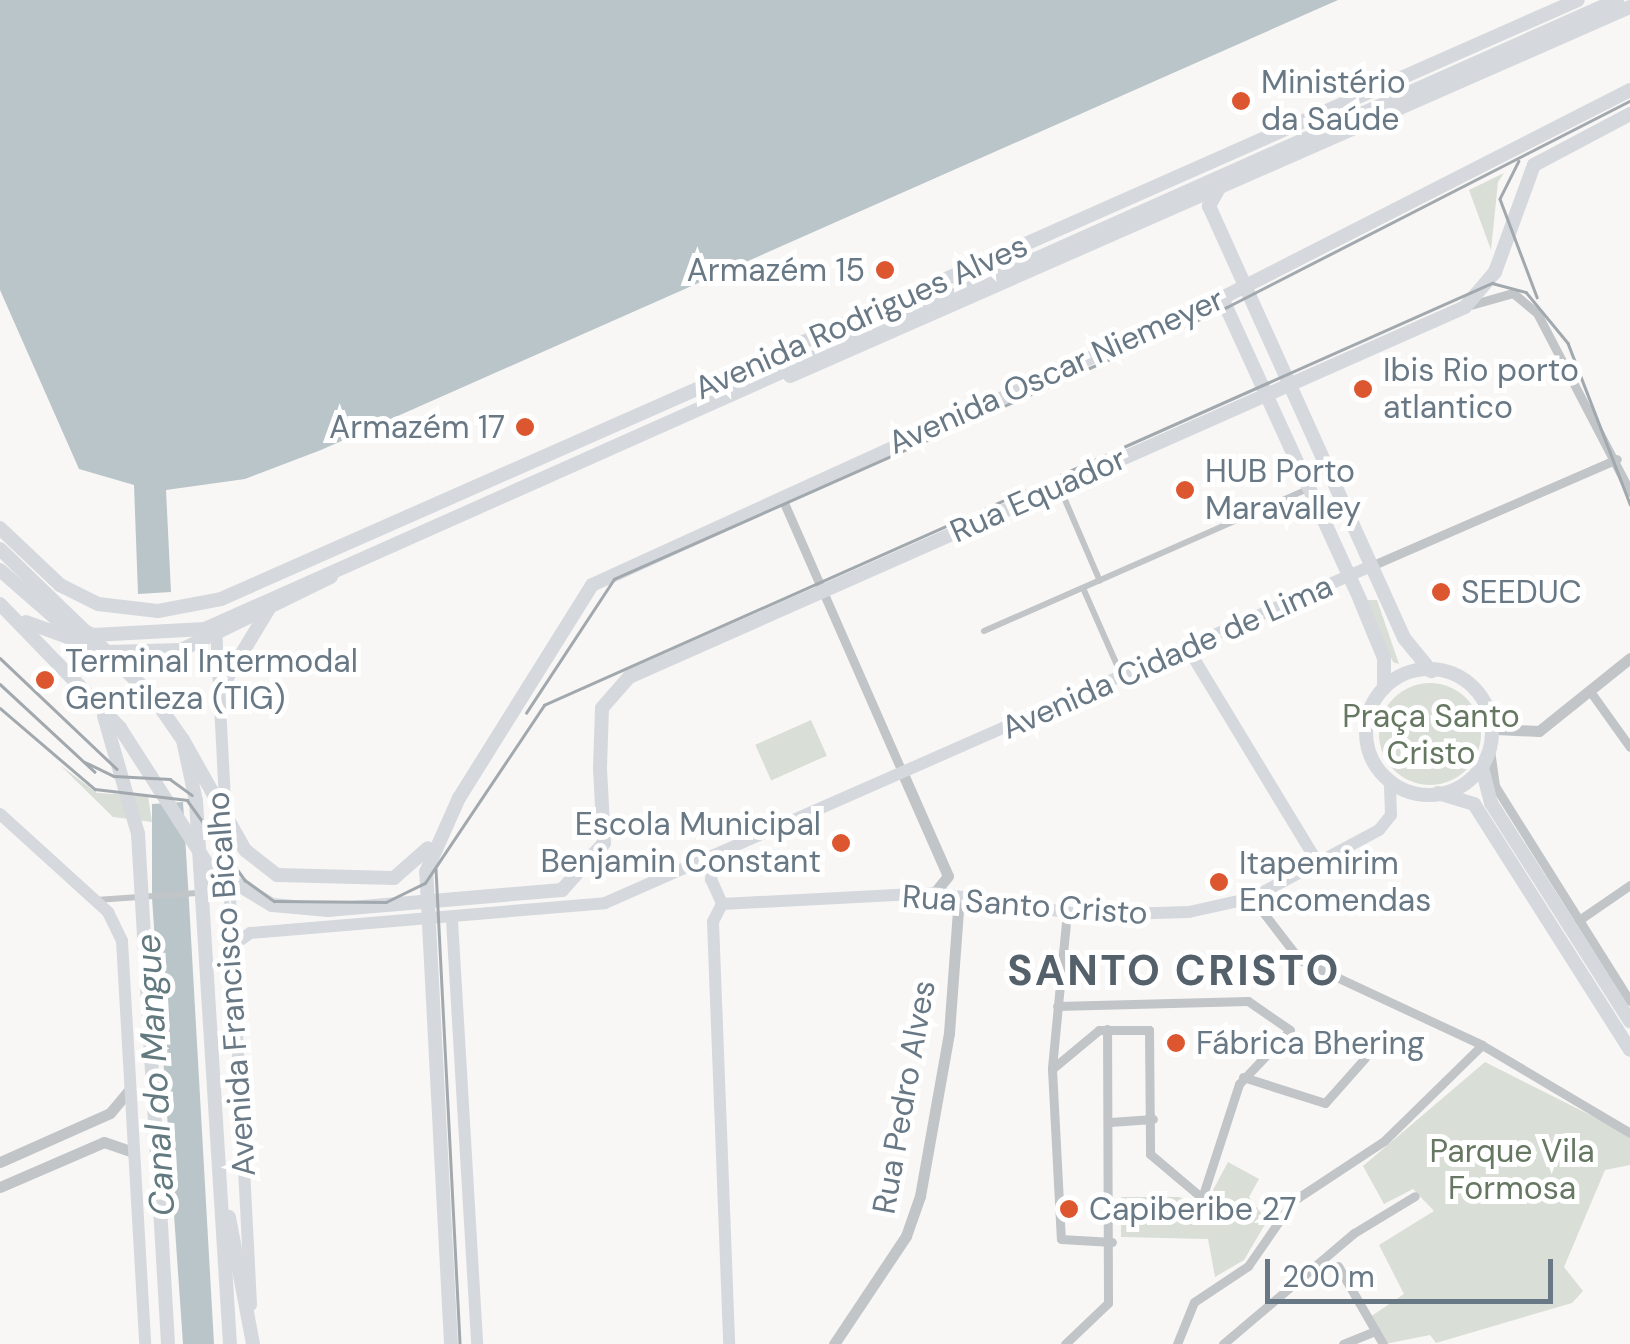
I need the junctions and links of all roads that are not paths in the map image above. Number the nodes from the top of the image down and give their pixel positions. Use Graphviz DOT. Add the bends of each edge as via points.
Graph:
graph roads {
  1 [pos="1578,0"];
  2 [pos="1617,0"];
  3 [pos="1630,7"];
  4 [pos="1453,72"];
  5 [pos="1440,90"];
  6 [pos="1630,90"];
  7 [pos="1630,114"];
  8 [pos="1220,187"];
  9 [pos="1246,286"];
  10 [pos="1222,298"];
  11 [pos="1465,307"];
  12 [pos="1291,384"];
  13 [pos="1267,394"];
  14 [pos="602,447"];
  15 [pos="1617,459"];
  16 [pos="1059,485"];
  17 [pos="1309,488"];
  18 [pos="1630,492"];
  19 [pos="780,494"];
  20 [pos="0,517"];
  21 [pos="0,528"];
  22 [pos="0,549"];
  23 [pos="32,561"];
  24 [pos="1371,566"];
  25 [pos="0,570"];
  26 [pos="1349,576"];
  27 [pos="1100,580"];
  28 [pos="1083,588"];
  29 [pos="822,591"];
  30 [pos="275,598"];
  31 [pos="0,604"];
  32 [pos="244,612"];
  33 [pos="217,625"];
  34 [pos="984,631"];
  35 [pos="1187,647"];
  36 [pos="1630,658"];
  37 [pos="1431,671"];
  38 [pos="1122,676"];
  39 [pos="1384,688"];
  40 [pos="218,692"];
  41 [pos="1592,694"];
  42 [pos="99,705"];
  43 [pos="1496,729"];
  44 [pos="184,740"];
  45 [pos="1630,747"];
  46 [pos="1490,750"];
  47 [pos="1481,764"];
  48 [pos="903,774"];
  49 [pos="1390,786"];
  50 [pos="1432,792"];
  51 [pos="0,814"];
  52 [pos="434,840"];
  53 [pos="716,856"];
  54 [pos="1317,862"];
  55 [pos="1630,885"];
  56 [pos="226,890"];
  57 [pos="934,894"];
  58 [pos="959,897"];
  59 [pos="1252,898"];
  60 [pos="96,900"];
  61 [pos="722,904"];
  62 [pos="1068,912"];
  63 [pos="452,920"];
  64 [pos="427,921"];
  65 [pos="1576,925"];
  66 [pos="230,948"];
  67 [pos="1630,1001"];
  68 [pos="1057,1006"];
  69 [pos="1630,1020"];
  70 [pos="1107,1029"];
  71 [pos="1482,1045"];
  72 [pos="1630,1049"];
  73 [pos="1365,1058"];
  74 [pos="1052,1069"];
  75 [pos="1243,1078"];
  76 [pos="129,1090"];
  77 [pos="1153,1119"];
  78 [pos="96,1120"];
  79 [pos="1110,1122"];
  80 [pos="1630,1133"];
  81 [pos="104,1142"];
  82 [pos="133,1152"];
  83 [pos="0,1162"];
  84 [pos="220,1184"];
  85 [pos="0,1187"];
  86 [pos="1416,1196"];
  87 [pos="1112,1242"];
  88 [pos="1338,1266"];
  89 [pos="1375,1331"];
  90 [pos="145,1344"];
  91 [pos="168,1344"];
  92 [pos="230,1344"];
  93 [pos="253,1344"];
  94 [pos="451,1344"];
  95 [pos="476,1344"];
  96 [pos="729,1344"];
  97 [pos="834,1344"];
  98 [pos="1065,1344"];
  99 [pos="1177,1344"];
  100 [pos="1223,1344"];
  101 [pos="1343,1344"];
  102 [pos="1382,1344"];
  1 -- 23 [label="main road, Avenida Rodrigues Alves" via="227,596 139,611 86,600"];
  2 -- 4 [label="main road, Avenida Rodrigues Alves"];
  3 -- 5 [label="main road, Avenida Rodrigues Alves"];
  4 -- 5 [label="main road"];
  4 -- 14 [label="main road, Avenida Rodrigues Alves"];
  5 -- 8 [label="main road, Avenida Rodrigues Alves"];
  6 -- 9 [label="main road, Avenida Oscar Niemeyer"];
  7 -- 11 [label="main road, Rua Equador" via="1542,157 1518,192 1495,272"];
  8 -- 9 [label="main road" via="1209,206"];
  8 -- 30 [label="main road, Avenida Rodrigues Alves"];
  9 -- 10 [label="main road, Avenida Oscar Niemeyer"];
  9 -- 12 [label="main road"];
  10 -- 13 [label="main road"];
  10 -- 19 [label="main road, Avenida Oscar Niemeyer"];
  11 -- 12 [label="main road, Rua Equador"];
  11 -- 15 [label="street" via="1508,293 1529,303"];
  12 -- 13 [label="main road, Rua Equador"];
  12 -- 24 [label="main road"];
  13 -- 16 [label="main road, Rua Equador"];
  13 -- 17 [label="main road"];
  14 -- 31 [label="main road" via="182,650 85,646"];
  14 -- 32 [label="main road, Avenida Rodrigues Alves"];
  15 -- 18 [label="street"];
  15 -- 24 [label="street, Avenida Cidade de Lima"];
  16 -- 27 [label="street"];
  16 -- 29 [label="main road, Rua Equador"];
  17 -- 26 [label="main road"];
  17 -- 27 [label="street"];
  19 -- 29 [label="street"];
  19 -- 52 [label="main road, Avenida Oscar Niemeyer" via="601,577 521,692"];
  20 -- 23 [label="main road"];
  21 -- 23 [label="main road"];
  22 -- 44 [label="main road" via="153,698"];
  24 -- 26 [label="main road, Avenida Cidade de Lima"];
  24 -- 37 [label="main road" via="1411,650"];
  25 -- 33 [label="main road, Avenida Rodrigues Alves" via="66,624 140,640"];
  26 -- 35 [label="main road, Avenida Cidade de Lima"];
  26 -- 39 [label="main road" via="1384,658"];
  27 -- 28 [label="street"];
  28 -- 34 [label="street"];
  28 -- 38 [label="street"];
  29 -- 42 [label="main road, Rua Equador" via="624,680 599,716 604,843 562,890 290,910 244,894 210,868"];
  29 -- 48 [label="street"];
  30 -- 32 [label="main road, Avenida Rodrigues Alves"];
  30 -- 40 [label="main road"];
  31 -- 42 [label="main road"];
  32 -- 33 [label="main road, Avenida Rodrigues Alves"];
  33 -- 40 [label="main road, Avenida Francisco Bicalho"];
  35 -- 38 [label="main road, Avenida Cidade de Lima"];
  35 -- 54 [label="main road"];
  36 -- 41 [label="street"];
  37 -- 39 [label="main road"];
  37 -- 43 [label="main road" via="1479,692"];
  38 -- 48 [label="main road, Avenida Cidade de Lima"];
  39 -- 49 [label="main road" via="1366,745"];
  40 -- 56 [label="main road, Avenida Francisco Bicalho"];
  41 -- 43 [label="street" via="1531,736"];
  41 -- 45 [label="street"];
  42 -- 91 [label="main road" via="135,804"];
  43 -- 46 [label="main road"];
  44 -- 52 [label="main road" via="259,864 307,882 390,878 412,869"];
  44 -- 84 [label="main road, Avenida Francisco Bicalho"];
  46 -- 47 [label="main road"];
  46 -- 65 [label="street" via="1491,780"];
  47 -- 50 [label="main road"];
  47 -- 65 [label="main road" via="1490,803"];
  48 -- 53 [label="main road, Avenida Cidade de Lima"];
  48 -- 57 [label="street" via="948,876"];
  49 -- 50 [label="main road"];
  49 -- 54 [label="main road, Rua Santo Cristo" via="1386,824"];
  50 -- 72 [label="main road" via="1474,804"];
  51 -- 60 [label="main road"];
  52 -- 64 [label="main road"];
  53 -- 61 [label="main road" via="711,879"];
  53 -- 63 [label="main road, Avenida Cidade de Lima" via="590,907"];
  54 -- 59 [label="main road, Rua Santo Cristo"];
  55 -- 65 [label="street"];
  56 -- 60 [label="street"];
  56 -- 66 [label="main road, Avenida Francisco Bicalho"];
  57 -- 58 [label="main road, Rua Santo Cristo"];
  57 -- 61 [label="main road, Rua Santo Cristo"];
  58 -- 62 [label="main road, Rua Santo Cristo"];
  58 -- 97 [label="street, Rua Pedro Alves" via="950,1032 920,1196 906,1236"];
  59 -- 62 [label="main road, Rua Santo Cristo" via="1167,914"];
  59 -- 71 [label="street" via="1271,934 1300,960"];
  60 -- 76 [label="main road" via="117,926 123,953"];
  61 -- 96 [label="main road" via="713,922"];
  62 -- 68 [label="street"];
  63 -- 64 [label="main road, Avenida Cidade de Lima"];
  63 -- 95 [label="main road"];
  64 -- 66 [label="main road, Avenida Cidade de Lima" via="250,932"];
  64 -- 94 [label="main road"];
  65 -- 67 [label="street"];
  65 -- 69 [label="main road"];
  66 -- 93 [label="main road, Avenida Francisco Bicalho"];
  68 -- 74 [label="street"];
  68 -- 75 [label="street" via="1248,1001 1290,1030"];
  70 -- 74 [label="street"];
  70 -- 77 [label="street" via="1150,1032"];
  70 -- 79 [label="street"];
  71 -- 80 [label="street"];
  71 -- 99 [label="street" via="1384,1141 1293,1202 1248,1266 1194,1302"];
  73 -- 75 [label="street" via="1324,1102"];
  74 -- 87 [label="street" via="1062,1241"];
  75 -- 77 [label="street" via="1202,1198 1152,1158"];
  76 -- 78 [label="street"];
  76 -- 82 [label="main road"];
  77 -- 79 [label="street"];
  78 -- 81 [label="street" via="111,1128"];
  78 -- 83 [label="street"];
  79 -- 87 [label="street"];
  81 -- 82 [label="street"];
  81 -- 85 [label="street"];
  82 -- 90 [label="main road"];
  84 -- 92 [label="main road, Avenida Francisco Bicalho"];
  84 -- 93 [label="main road"];
  86 -- 100 [label="street" via="1342,1242"];
  87 -- 98 [label="street" via="1106,1310"];
  88 -- 89 [label="street"];
  89 -- 101 [label="street"];
  89 -- 102 [label="street"];
}
